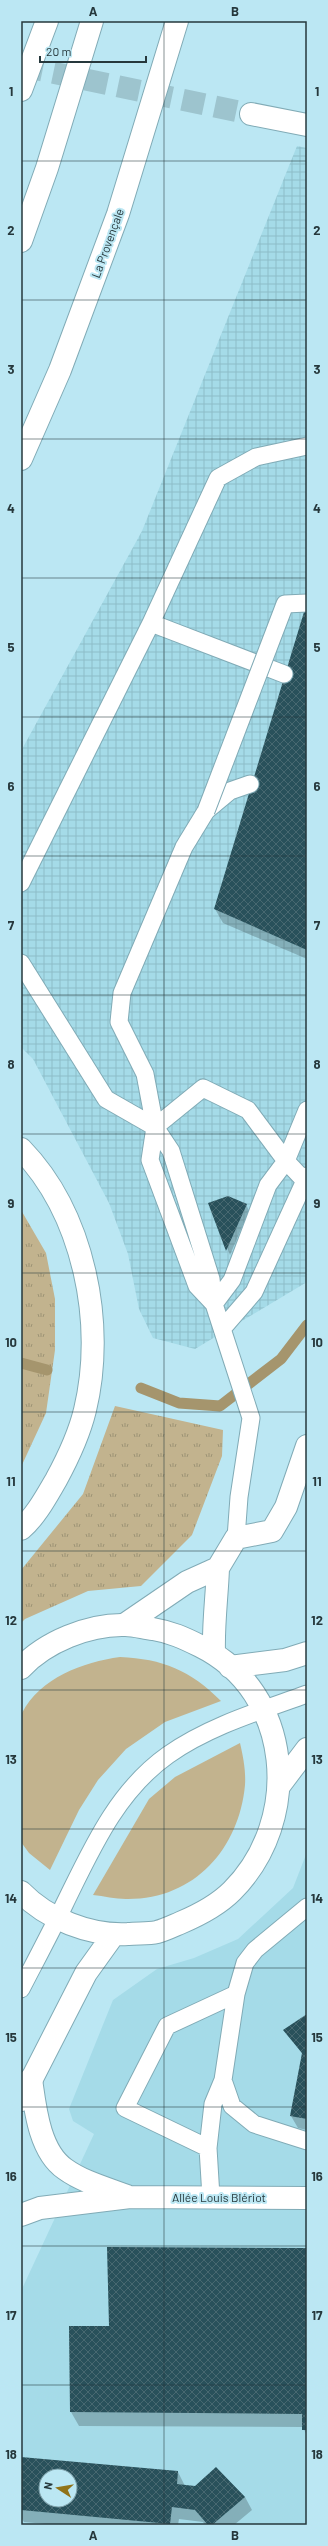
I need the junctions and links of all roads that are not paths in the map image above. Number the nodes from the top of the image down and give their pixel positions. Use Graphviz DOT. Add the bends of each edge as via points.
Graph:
graph roads {
  1 [pos="47,21"];
  2 [pos="92,21"];
  3 [pos="177,21"];
  4 [pos="21,90"];
  5 [pos="251,114"];
  6 [pos="307,126"];
  7 [pos="21,242"];
  8 [pos="307,446"];
  9 [pos="21,459"];
  10 [pos="306,603"];
  11 [pos="152,623"];
  12 [pos="284,674"];
  13 [pos="250,784"];
  14 [pos="206,811"];
  15 [pos="21,883"];
  16 [pos="21,963"];
  17 [pos="307,1110"];
  18 [pos="155,1127"];
  19 [pos="21,1149"];
  20 [pos="286,1161"];
  21 [pos="305,1178"];
  22 [pos="214,1304"];
  23 [pos="222,1329"];
  24 [pos="307,1446"];
  25 [pos="21,1529"];
  26 [pos="236,1538"];
  27 [pos="218,1568"];
  28 [pos="124,1625"];
  29 [pos="214,1653"];
  30 [pos="307,1653"];
  31 [pos="230,1667"];
  32 [pos="21,1668"];
  33 [pos="307,1694"];
  34 [pos="265,1710"];
  35 [pos="307,1750"];
  36 [pos="279,1786"];
  37 [pos="21,1892"];
  38 [pos="307,1907"];
  39 [pos="58,1918"];
  40 [pos="114,1934"];
  41 [pos="21,1989"];
  42 [pos="236,1994"];
  43 [pos="31,2079"];
  44 [pos="223,2080"];
  45 [pos="21,2100"];
  46 [pos="307,2141"];
  47 [pos="208,2148"];
  48 [pos="130,2197"];
  49 [pos="211,2198"];
  50 [pos="307,2198"];
  51 [pos="21,2215"];
  1 -- 4 [label="main road"];
  2 -- 7 [label="main road" via="47,168"];
  3 -- 9 [label="main road, La Provençale" via="118,214 60,370"];
  5 -- 6 [label="main road"];
  8 -- 11 [label="lane" via="256,457 218,478"];
  10 -- 14 [label="lane, bridge" via="285,604"];
  11 -- 12 [label="lane"];
  11 -- 15 [label="lane"];
  13 -- 14 [label="lane" via="230,791"];
  14 -- 18 [label="lane" via="184,847 122,993 120,1022 145,1074"];
  16 -- 18 [label="lane" via="106,1099"];
  17 -- 20 [label="lane"];
  18 -- 20 [label="lane" via="203,1088 248,1110"];
  18 -- 22 [label="lane" via="171,1151 211,1279"];
  18 -- 22 [label="lane" via="150,1160 197,1286"];
  19 -- 25 [label="main road" via="53,1191 74,1238 86,1281 92,1320 92,1364 85,1411 69,1456 48,1494"];
  20 -- 21 [label="lane"];
  20 -- 22 [label="lane" via="268,1185 232,1280"];
  21 -- 23 [label="lane" via="254,1292"];
  22 -- 23 [label="lane"];
  23 -- 26 [label="lane" via="251,1418 239,1497"];
  24 -- 26 [label="main road" via="286,1507 272,1531"];
  26 -- 27 [label="main road"];
  27 -- 28 [label="main road" via="187,1582"];
  27 -- 29 [label="main road" via="218,1594 213,1617"];
  28 -- 29 [label="main road" via="171,1632"];
  28 -- 32 [label="main road" via="76,1633 33,1655"];
  29 -- 31 [label="main road"];
  30 -- 31 [label="main road" via="285,1660"];
  31 -- 34 [label="main road" via="247,1682"];
  33 -- 34 [label="lane"];
  34 -- 36 [label="main road" via="279,1764"];
  34 -- 39 [label="lane" via="203,1734 168,1755 139,1779 106,1824"];
  35 -- 36 [label="main road"];
  36 -- 40 [label="main road" via="271,1828 256,1862 232,1891 201,1914 157,1932"];
  37 -- 39 [label="main road"];
  38 -- 42 [label="lane" via="255,1950 245,1963"];
  39 -- 40 [label="main road"];
  39 -- 41 [label="lane"];
  40 -- 43 [label="main road" via="86,1973"];
  42 -- 44 [label="lane"];
  42 -- 47 [label="lane" via="167,2026 125,2108"];
  43 -- 45 [label="main road"];
  43 -- 48 [label="main road" via="43,2137 57,2161 81,2178"];
  44 -- 46 [label="lane" via="232,2106 254,2124"];
  44 -- 47 [label="lane" via="212,2104"];
  47 -- 49 [label="lane"];
  48 -- 49 [label="main road, Allée Louis Blériot"];
  48 -- 51 [label="main road" via="40,2208"];
  49 -- 50 [label="main road, Allée Louis Blériot"];
}
